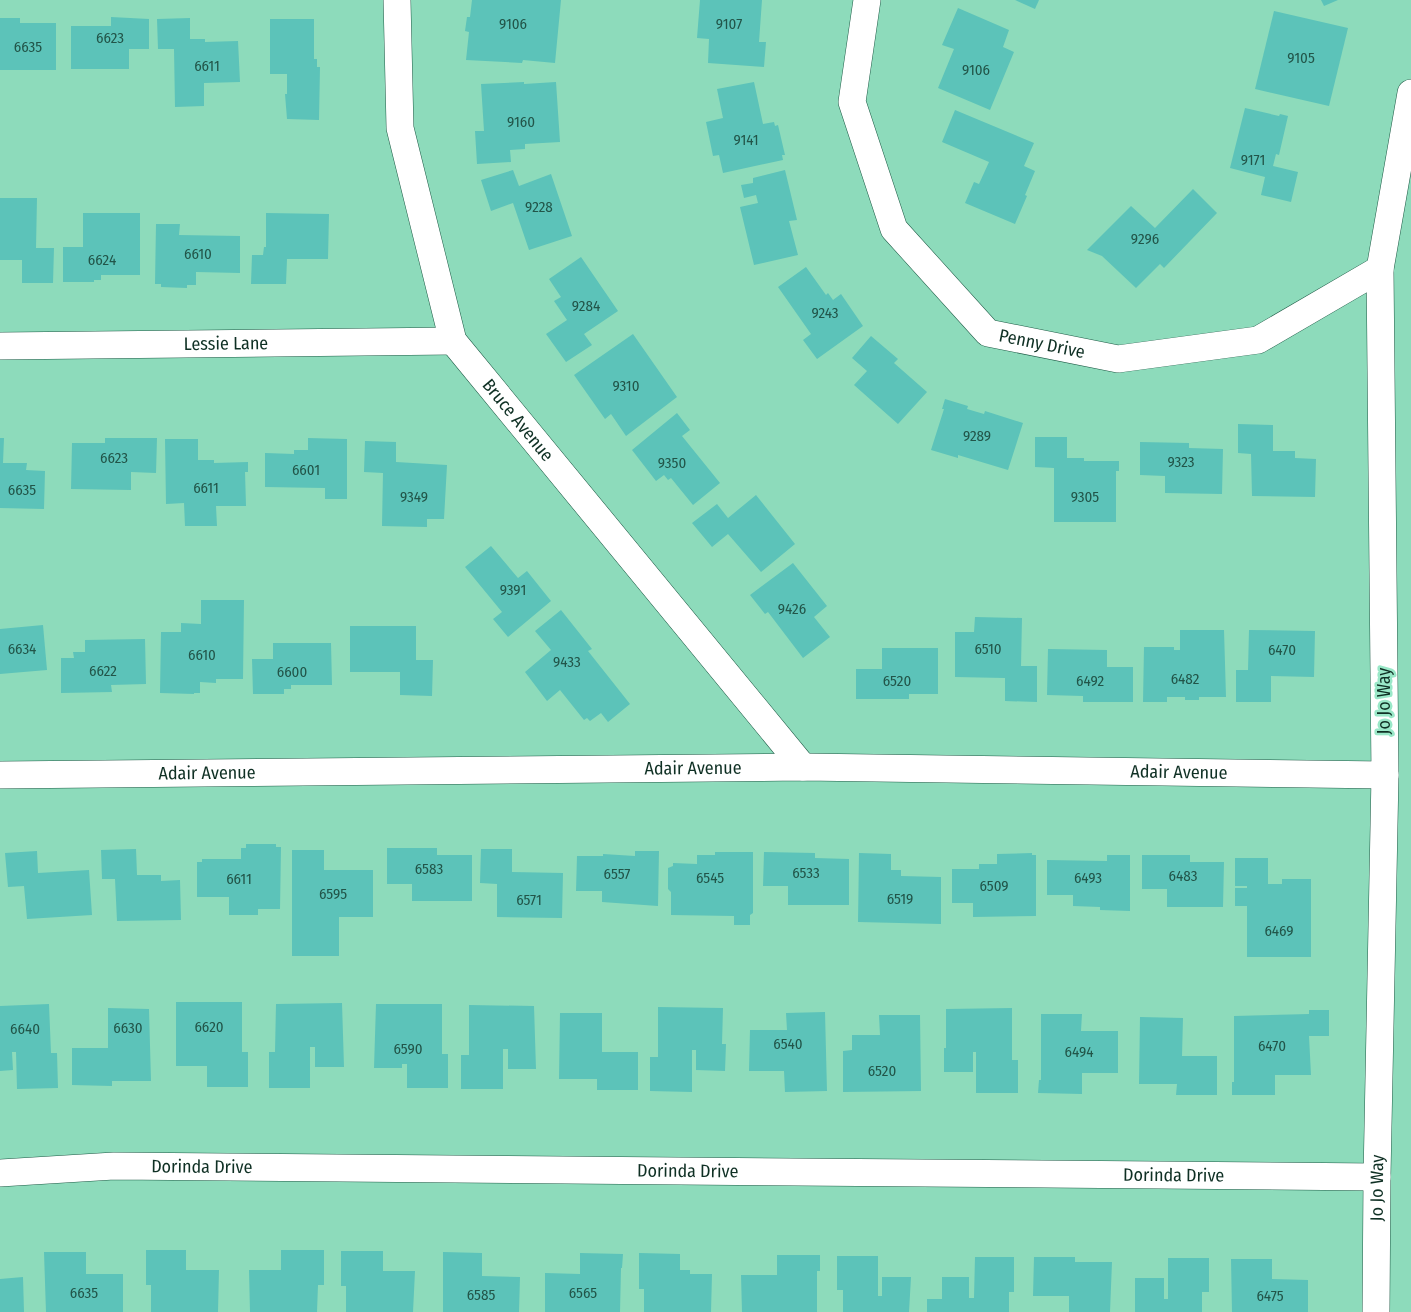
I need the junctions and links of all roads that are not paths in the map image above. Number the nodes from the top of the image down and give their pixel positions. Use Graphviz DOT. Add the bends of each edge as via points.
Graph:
graph roads {
  1 [pos="397,0"];
  2 [pos="867,0"];
  3 [pos="1411,93"];
  4 [pos="1380,269"];
  5 [pos="453,341"];
  6 [pos="0,346"];
  7 [pos="803,767"];
  8 [pos="0,775"];
  9 [pos="1385,775"];
  10 [pos="0,1173"];
  11 [pos="1377,1177"];
  12 [pos="1376,1312"];
  1 -- 5 [label="street, Bruce Avenue" via="400,128"];
  2 -- 4 [label="street, Penny Drive" via="852,102 894,229 988,333 1118,359 1258,340"];
  3 -- 4 [label="street, Jo Jo Way"];
  4 -- 9 [label="street, Jo Jo Way"];
  5 -- 6 [label="street, Lessie Lane"];
  5 -- 7 [label="street, Bruce Avenue"];
  7 -- 8 [label="street, Adair Avenue"];
  7 -- 9 [label="street, Adair Avenue"];
  9 -- 11 [label="street, Jo Jo Way"];
  10 -- 11 [label="street, Dorinda Drive" via="114,1166"];
  11 -- 12 [label="street, Jo Jo Way"];
}
